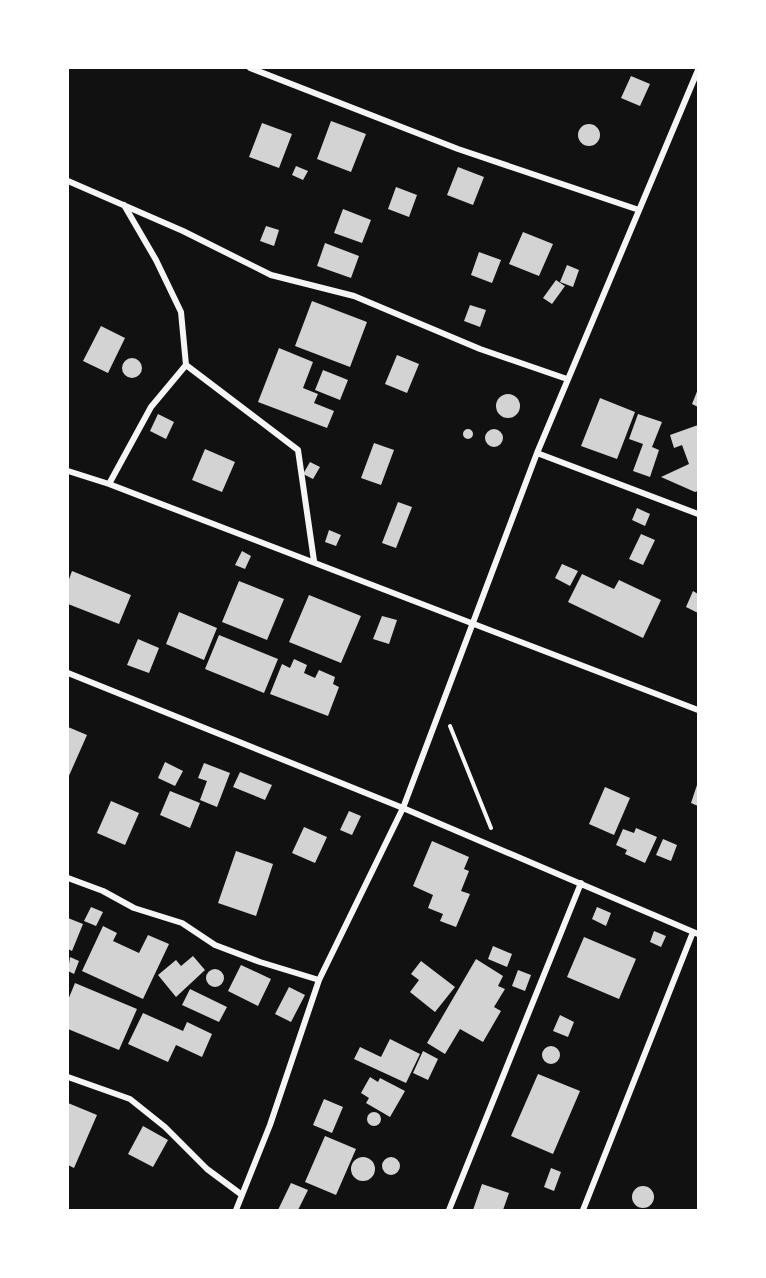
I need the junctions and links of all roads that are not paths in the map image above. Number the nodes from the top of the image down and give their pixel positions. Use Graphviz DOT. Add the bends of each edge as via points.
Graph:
graph roads {
  1 [pos="250,68"];
  2 [pos="699,70"];
  3 [pos="68,181"];
  4 [pos="124,205"];
  5 [pos="639,210"];
  6 [pos="186,366"];
  7 [pos="567,379"];
  8 [pos="537,453"];
  9 [pos="68,471"];
  10 [pos="109,484"];
  11 [pos="699,514"];
  12 [pos="314,561"];
  13 [pos="473,624"];
  14 [pos="68,673"];
  15 [pos="699,710"];
  16 [pos="403,808"];
  17 [pos="68,878"];
  18 [pos="581,883"];
  19 [pos="696,933"];
  20 [pos="319,980"];
  21 [pos="68,1077"];
  22 [pos="242,1195"];
  23 [pos="236,1210"];
  24 [pos="449,1210"];
  25 [pos="583,1210"];
  1 -- 5 [label="street" via="459,149"];
  2 -- 5 [label="street"];
  3 -- 4 [label="street"];
  4 -- 6 [label="street" via="181,312"];
  4 -- 7 [label="street" via="272,275 354,296 480,349"];
  5 -- 7 [label="street"];
  6 -- 10 [label="street" via="151,407"];
  6 -- 12 [label="street" via="298,450"];
  7 -- 8 [label="street"];
  8 -- 11 [label="street"];
  8 -- 13 [label="street"];
  9 -- 10 [label="street"];
  10 -- 12 [label="street"];
  12 -- 13 [label="street"];
  13 -- 15 [label="street"];
  13 -- 16 [label="street"];
  14 -- 16 [label="street"];
  16 -- 18 [label="street"];
  16 -- 20 [label="street"];
  17 -- 20 [label="street" via="134,908 182,923 215,945"];
  18 -- 19 [label="street"];
  18 -- 24 [label="street"];
  19 -- 25 [label="street"];
  20 -- 22 [label="street"];
  21 -- 22 [label="street" via="130,1100"];
  22 -- 23 [label="street"];
}
